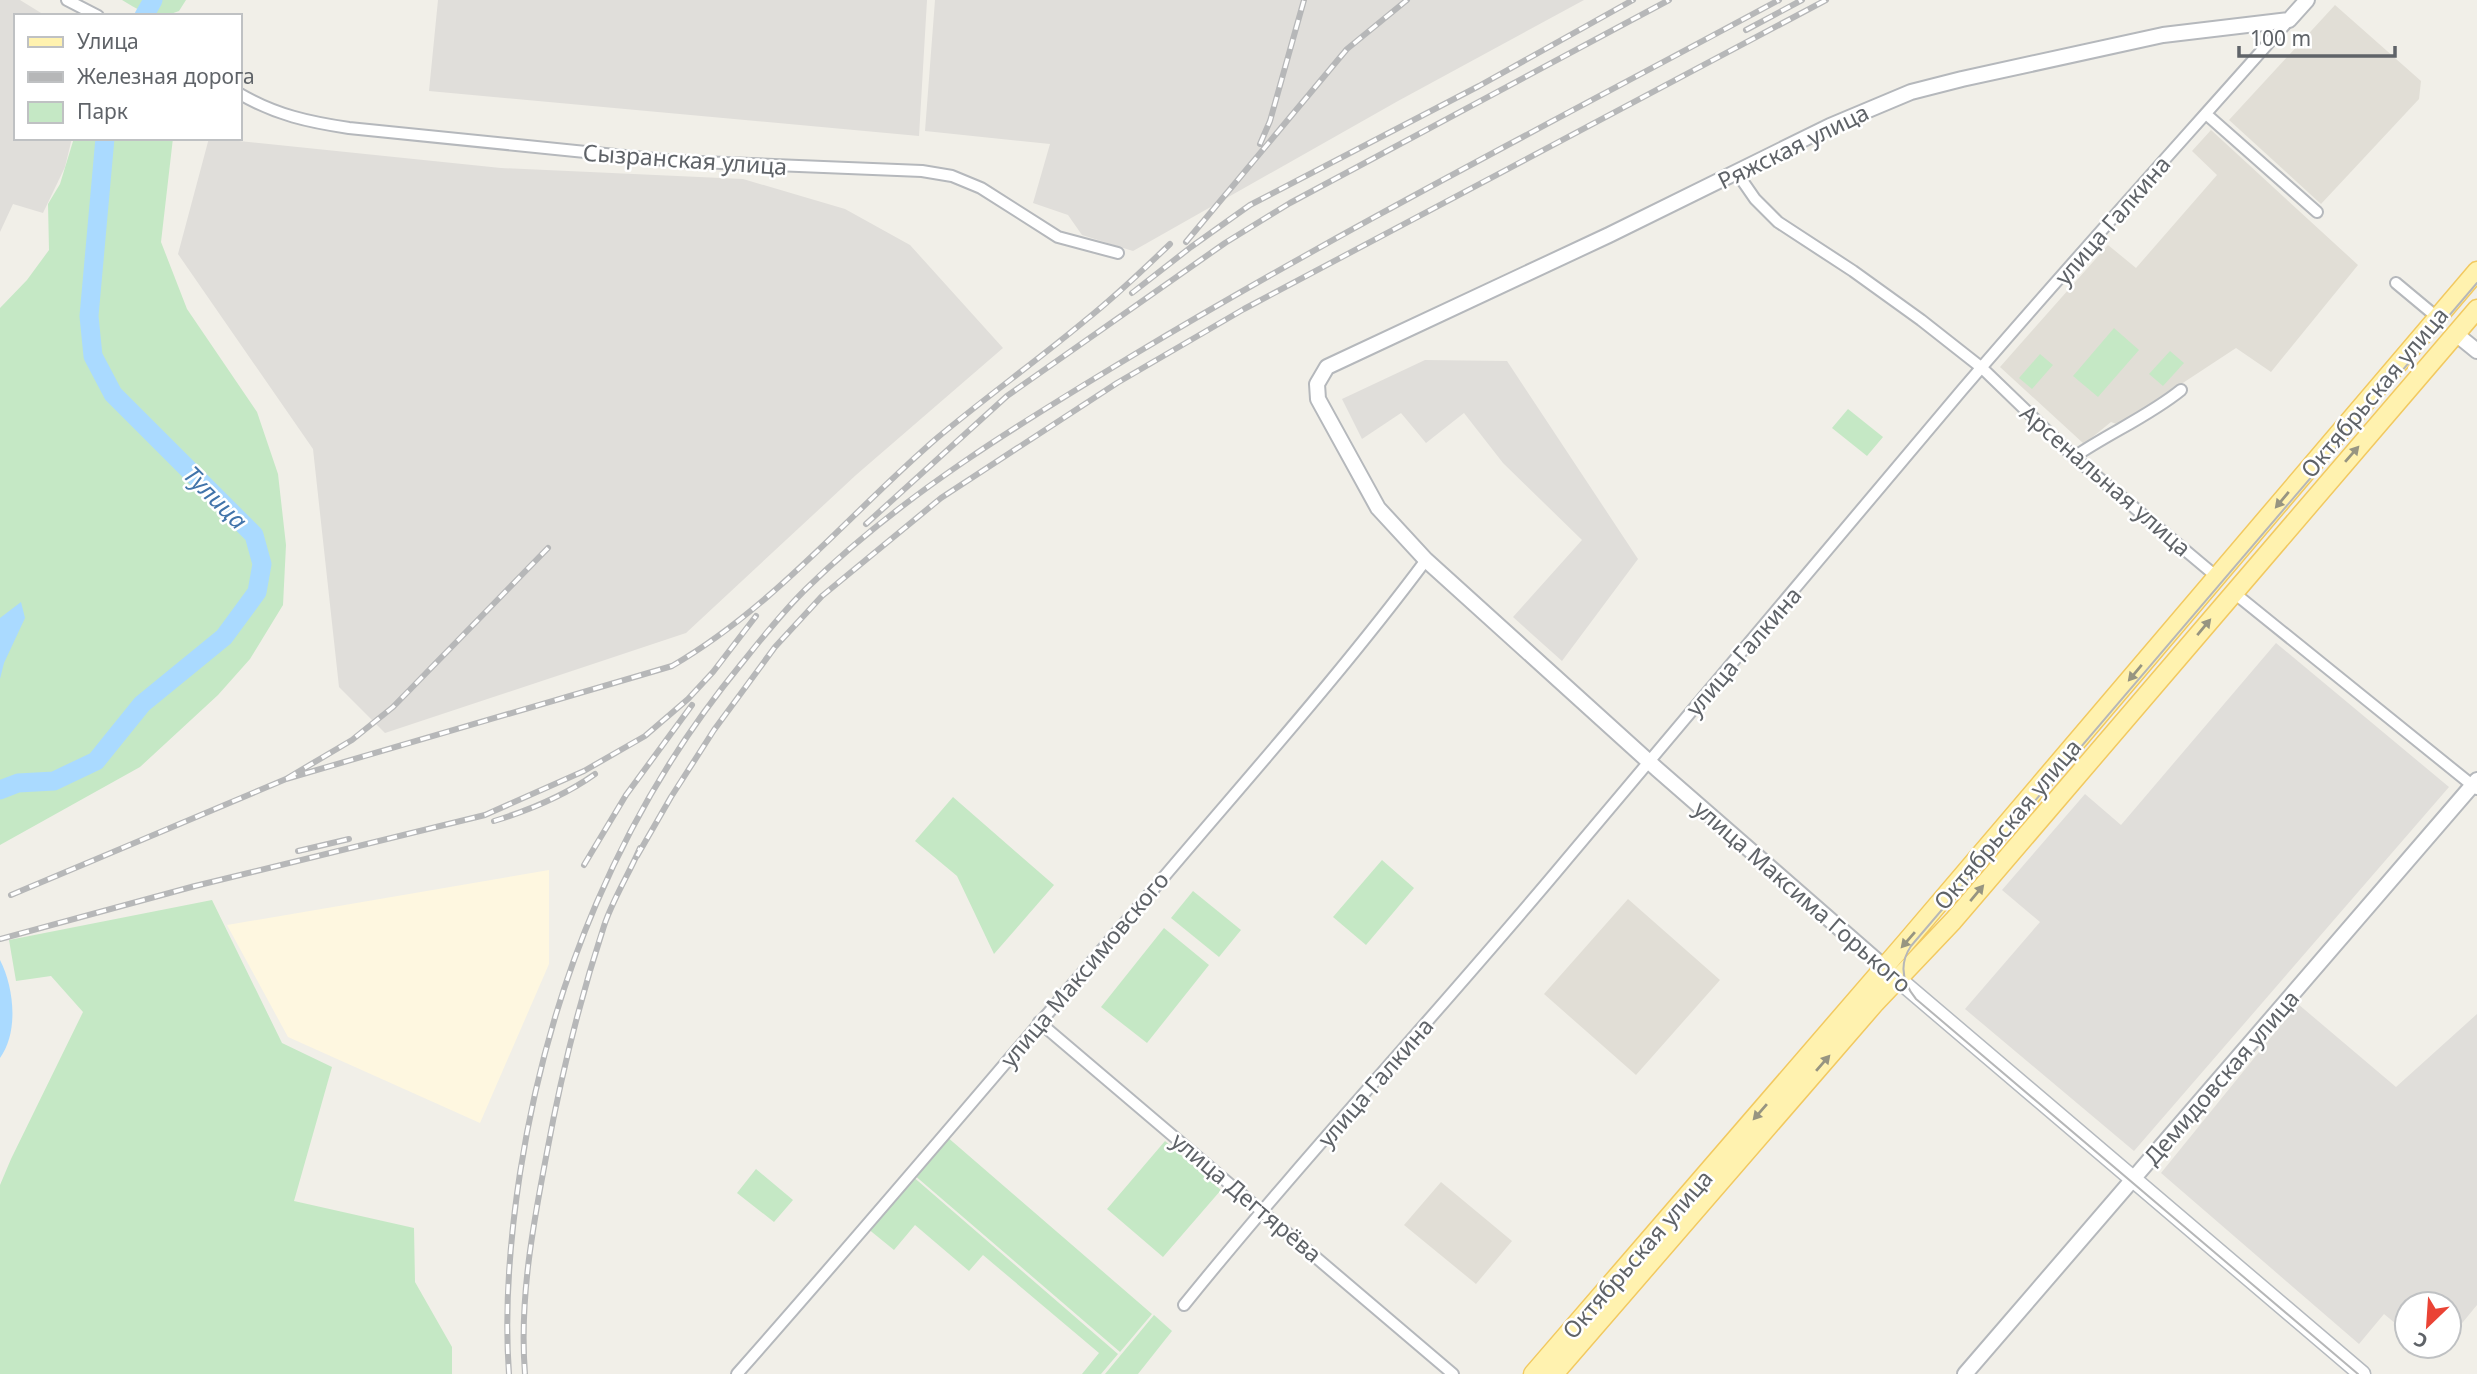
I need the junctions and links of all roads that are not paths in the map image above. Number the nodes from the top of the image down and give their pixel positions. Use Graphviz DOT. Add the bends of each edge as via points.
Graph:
graph roads {
  1 [pos="67,0"];
  2 [pos="2307,0"];
  3 [pos="94,14"];
  4 [pos="2289,20"];
  5 [pos="242,95"];
  6 [pos="2206,114"];
  7 [pos="1737,173"];
  8 [pos="2317,212"];
  9 [pos="1118,253"];
  10 [pos="2477,271"];
  11 [pos="2396,283"];
  12 [pos="2477,309"];
  13 [pos="2438,318"];
  14 [pos="2456,334"];
  15 [pos="2477,351"];
  16 [pos="1327,366"];
  17 [pos="1982,368"];
  18 [pos="2181,390"];
  19 [pos="2074,457"];
  20 [pos="1426,560"];
  21 [pos="2217,577"];
  22 [pos="2234,592"];
  23 [pos="1648,760"];
  24 [pos="2475,785"];
  25 [pos="1891,973"];
  26 [pos="1039,1022"];
  27 [pos="2133,1179"];
  28 [pos="1261,1210"];
  29 [pos="1184,1306"];
  30 [pos="737,1374"];
  31 [pos="1453,1374"];
  32 [pos="1533,1374"];
  33 [pos="1554,1374"];
  34 [pos="1965,1374"];
  35 [pos="2362,1374"];
  1 -- 3 [label="street"];
  2 -- 4 [label="street, улица Галкина"];
  4 -- 6 [label="street, улица Галкина"];
  4 -- 7 [label="street, Ряжская улица" via="2171,33 1912,92 1830,126"];
  5 -- 9 [label="street, Сызранская улица" via="303,121 349,128 674,161 952,176 981,188 1047,232"];
  6 -- 8 [label="street"];
  6 -- 17 [label="street, улица Галкина"];
  7 -- 16 [label="street, Ряжская улица"];
  7 -- 17 [label="street, Арсенальная улица" via="1778,222 1922,320"];
  10 -- 13 [label="main road, Октябрьская улица"];
  11 -- 13 [label="street"];
  12 -- 14 [label="main road, Октябрьская улица"];
  13 -- 14 [label="main road"];
  13 -- 21 [label="main road, Октябрьская улица, one-way"];
  14 -- 15 [label="street"];
  22 -- 14 [label="main road, Октябрьская улица, one-way"];
  16 -- 20 [label="street, улица Максима Горького" via="1317,384 1318,399 1378,508"];
  17 -- 19 [label="street, Арсенальная улица"];
  17 -- 23 [label="street, улица Галкина"];
  18 -- 19 [label="street"];
  19 -- 21 [label="street, Арсенальная улица"];
  20 -- 23 [label="street, улица Максима Горького"];
  20 -- 26 [label="street, улица Максимовского" via="1380,621"];
  21 -- 22 [label="main road, Арсенальная улица"];
  21 -- 25 [label="main road, Октябрьская улица, one-way"];
  22 -- 24 [label="street, Арсенальная улица"];
  25 -- 22 [label="main road, Октябрьская улица, one-way" via="1953,921"];
  23 -- 25 [label="street, улица Максима Горького"];
  23 -- 28 [label="street, улица Галкина" via="1409,1044"];
  24 -- 27 [label="street, Демидовская улица"];
  25 -- 27 [label="main road, улица Максима Горького"];
  25 -- 32 [label="main road, Октябрьская улица, one-way"];
  33 -- 25 [label="main road, Октябрьская улица, one-way"];
  26 -- 28 [label="street, улица Дегтярёва"];
  26 -- 30 [label="street, улица Максимовского"];
  27 -- 34 [label="street, Демидовская улица"];
  27 -- 35 [label="main road, улица Максима Горького"];
  28 -- 29 [label="street, улица Галкина"];
  28 -- 31 [label="street, улица Дегтярёва"];
}
